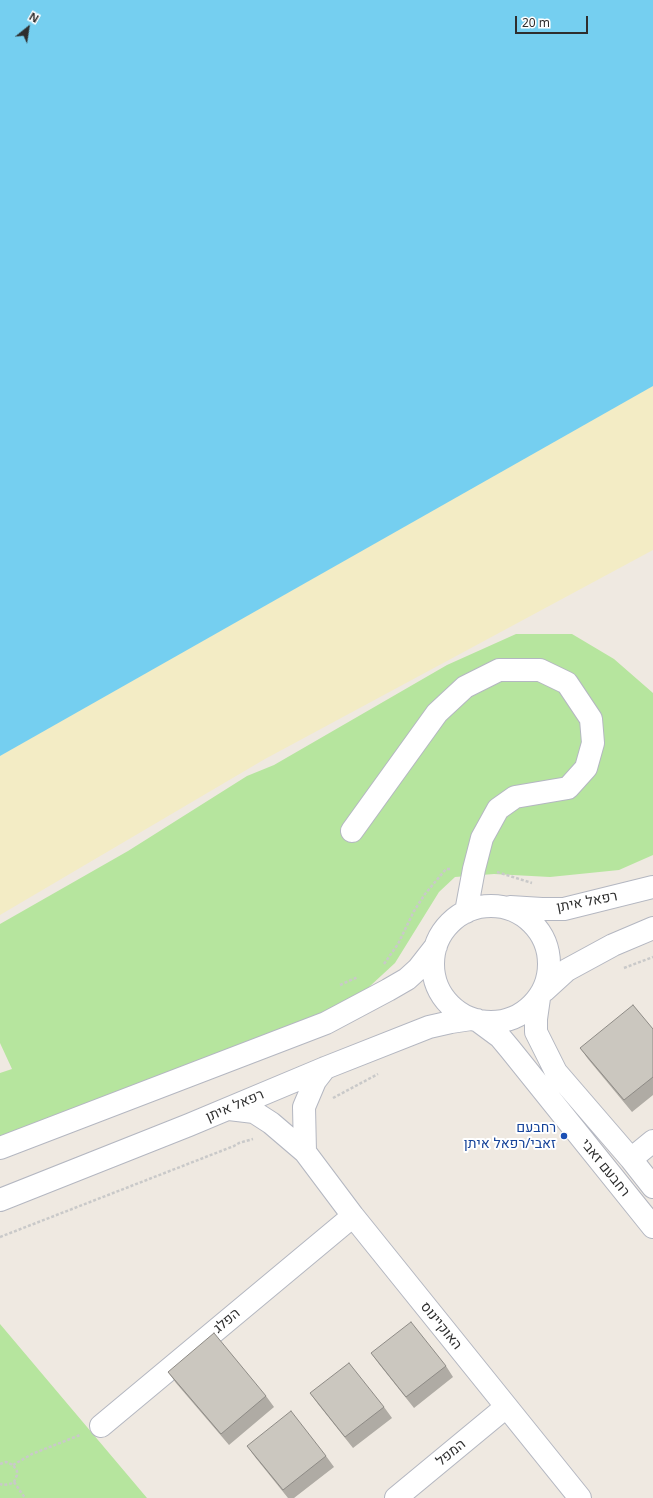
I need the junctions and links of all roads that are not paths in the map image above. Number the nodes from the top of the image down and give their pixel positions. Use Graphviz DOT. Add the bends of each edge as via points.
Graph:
graph roads {
  1 [pos="352,831"];
  2 [pos="653,887"];
  3 [pos="497,907"];
  4 [pos="466,912"];
  5 [pos="653,928"];
  6 [pos="436,946"];
  7 [pos="541,995"];
  8 [pos="474,1020"];
  9 [pos="325,1068"];
  10 [pos="229,1109"];
  11 [pos="653,1141"];
  12 [pos="0,1148"];
  13 [pos="305,1152"];
  14 [pos="632,1159"];
  15 [pos="653,1187"];
  16 [pos="0,1200"];
  17 [pos="353,1216"];
  18 [pos="653,1227"];
  19 [pos="506,1407"];
  20 [pos="101,1426"];
  21 [pos="396,1498"];
  22 [pos="580,1498"];
  1 -- 4 [label="street" via="437,713 465,687 499,670 540,670 567,683 591,719 593,743 586,768 568,788 515,797 498,809 482,838"];
  2 -- 3 [label="street, רפאל איתן" via="564,909"];
  3 -- 4 [label="street" via="481,907"];
  3 -- 7 [label="street" via="523,915 536,926 543,937 548,950 550,969"];
  4 -- 6 [label="street" via="447,926"];
  5 -- 7 [label="street" via="612,945 567,970"];
  6 -- 8 [label="street" via="433,972 444,998 456,1010"];
  6 -- 12 [label="street" via="407,979 326,1023"];
  7 -- 8 [label="street" via="524,1012 506,1021 490,1023"];
  7 -- 14 [label="street, רחבעם זאבי" via="536,1032 556,1072"];
  8 -- 9 [label="street, רפאל איתן" via="429,1027"];
  8 -- 18 [label="street, רחבעם זאבי" via="500,1037"];
  9 -- 10 [label="street, רפאל איתן"];
  9 -- 13 [label="street" via="314,1081 304,1107"];
  10 -- 13 [label="street, האוקיינוס" via="254,1112"];
  10 -- 16 [label="street, רפאל איתן"];
  11 -- 14 [label="street"];
  13 -- 17 [label="street, האוקיינוס"];
  14 -- 15 [label="street, רחבעם זאבי"];
  17 -- 19 [label="street, האוקיינוס"];
  17 -- 20 [label="street, הפלג"];
  19 -- 21 [label="street, המפל"];
  19 -- 22 [label="street, האוקיינוס"];
}
